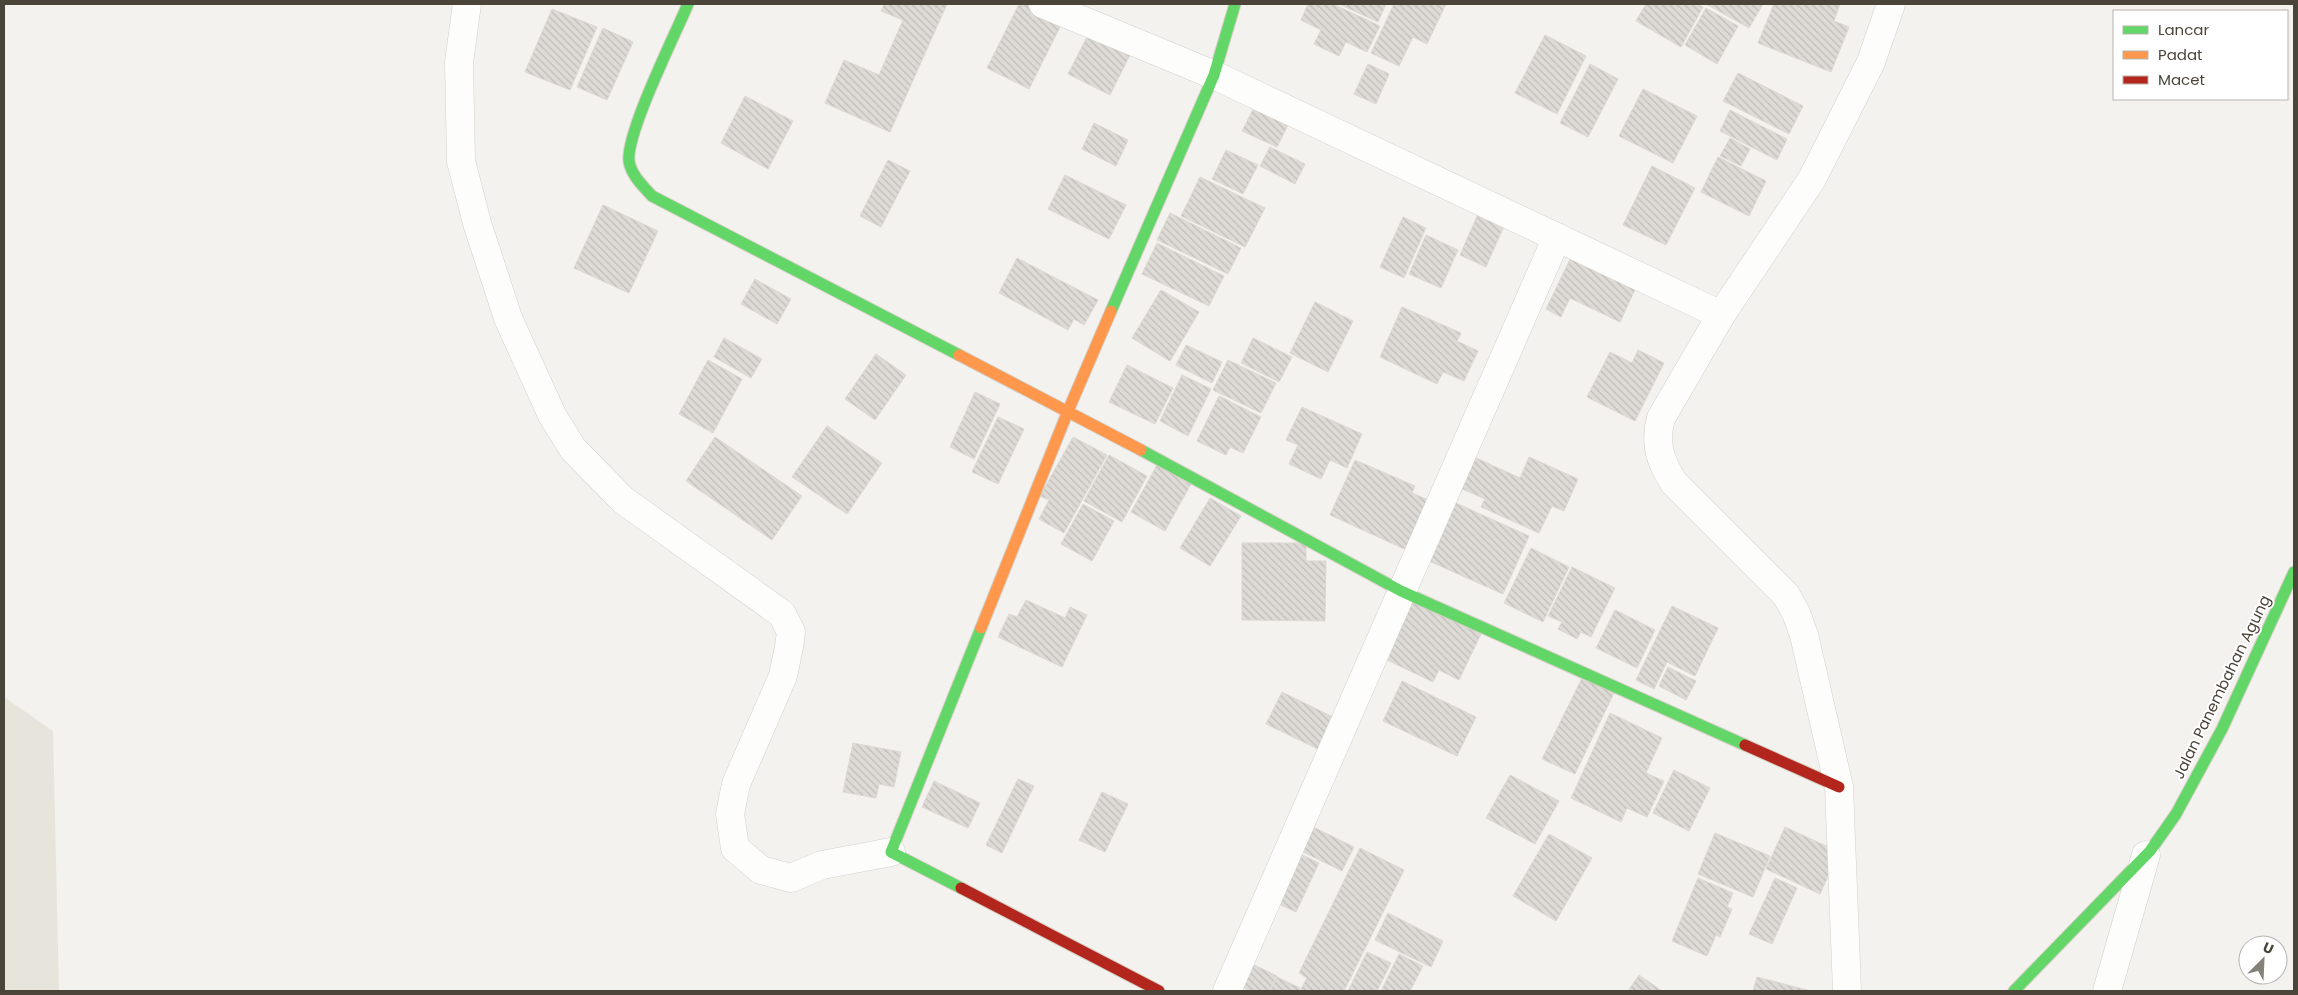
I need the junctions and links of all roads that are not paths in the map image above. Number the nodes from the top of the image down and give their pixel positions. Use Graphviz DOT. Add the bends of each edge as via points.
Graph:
graph roads {
  1 [pos="467,4"];
  2 [pos="688,4"];
  3 [pos="1043,4"];
  4 [pos="1235,4"];
  5 [pos="1891,4"];
  6 [pos="1214,74"];
  7 [pos="1557,237"];
  8 [pos="1721,315"];
  9 [pos="1068,411"];
  10 [pos="2294,572"];
  11 [pos="1401,592"];
  12 [pos="1839,787"];
  13 [pos="891,852"];
  14 [pos="2146,855"];
  15 [pos="1160,991"];
  16 [pos="1227,991"];
  17 [pos="1847,991"];
  18 [pos="2014,991"];
  19 [pos="2107,991"];
  1 -- 13 [label="street" via="459,62 461,161 508,318 552,415 573,449 623,500 782,614 790,632 783,676 736,784 730,814 735,848 761,870 791,878 822,865"];
  2 -- 9 [label="street" via="629,147 630,168 652,196"];
  3 -- 6 [label="street"];
  4 -- 6 [label="street"];
  5 -- 8 [label="street" via="1871,62 1812,179"];
  6 -- 7 [label="street"];
  6 -- 9 [label="street"];
  7 -- 8 [label="street"];
  7 -- 11 [label="street"];
  8 -- 12 [label="street" via="1661,418 1657,432 1662,464 1674,483 1790,601 1804,635"];
  9 -- 11 [label="street"];
  9 -- 13 [label="street"];
  10 -- 14 [label="street, Jalan Panembahan Agung" via="2214,746 2176,814"];
  11 -- 12 [label="street"];
  11 -- 16 [label="street"];
  12 -- 17 [label="street"];
  13 -- 15 [label="street"];
  14 -- 18 [label="street, Jalan Panembahan Agung"];
  14 -- 19 [label="street"];
}
